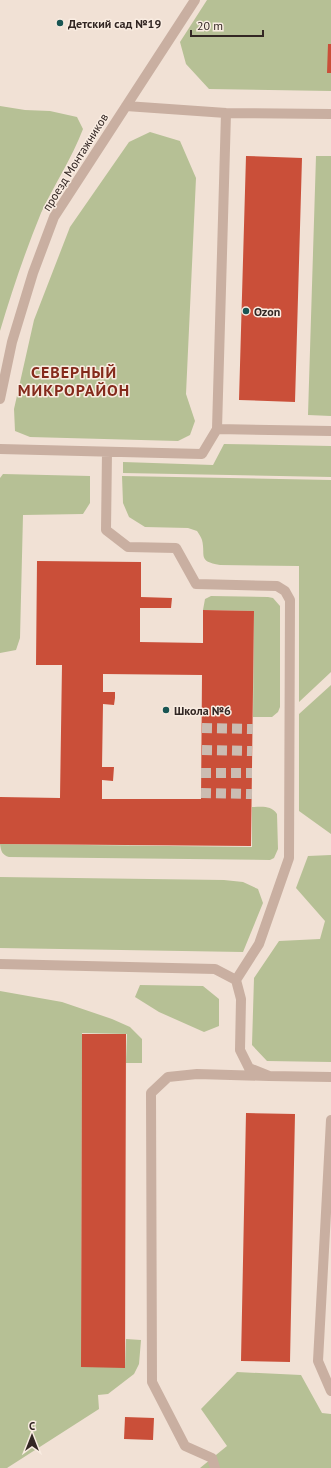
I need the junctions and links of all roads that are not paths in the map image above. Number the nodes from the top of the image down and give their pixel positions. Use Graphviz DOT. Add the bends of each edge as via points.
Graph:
graph roads {
  1 [pos="195,0"];
  2 [pos="126,106"];
  3 [pos="226,113"];
  4 [pos="331,114"];
  5 [pos="0,399"];
  6 [pos="217,429"];
  7 [pos="331,431"];
  8 [pos="0,449"];
  9 [pos="107,452"];
  10 [pos="0,964"];
  11 [pos="236,980"];
  12 [pos="269,1076"];
  13 [pos="331,1077"];
  14 [pos="331,1120"];
  15 [pos="331,1391"];
  16 [pos="215,1468"];
  1 -- 2 [label="street, проезд Монтажников"];
  2 -- 3 [label="street"];
  2 -- 5 [label="street, проезд Монтажников" via="54,217 33,273 12,342"];
  3 -- 4 [label="street"];
  3 -- 6 [label="street"];
  6 -- 7 [label="street"];
  6 -- 9 [label="street" via="202,454"];
  8 -- 9 [label="street"];
  9 -- 11 [label="street" via="106,530 128,547 176,548 196,584 277,586 285,591 290,600 289,858 258,944"];
  10 -- 11 [label="street" via="215,969"];
  11 -- 12 [label="street" via="241,999 240,1050 249,1068"];
  12 -- 13 [label="street"];
  12 -- 16 [label="street" via="197,1074 168,1078 151,1093 152,1382 185,1446 212,1458"];
  14 -- 15 [label="street" via="318,1362"];
}
